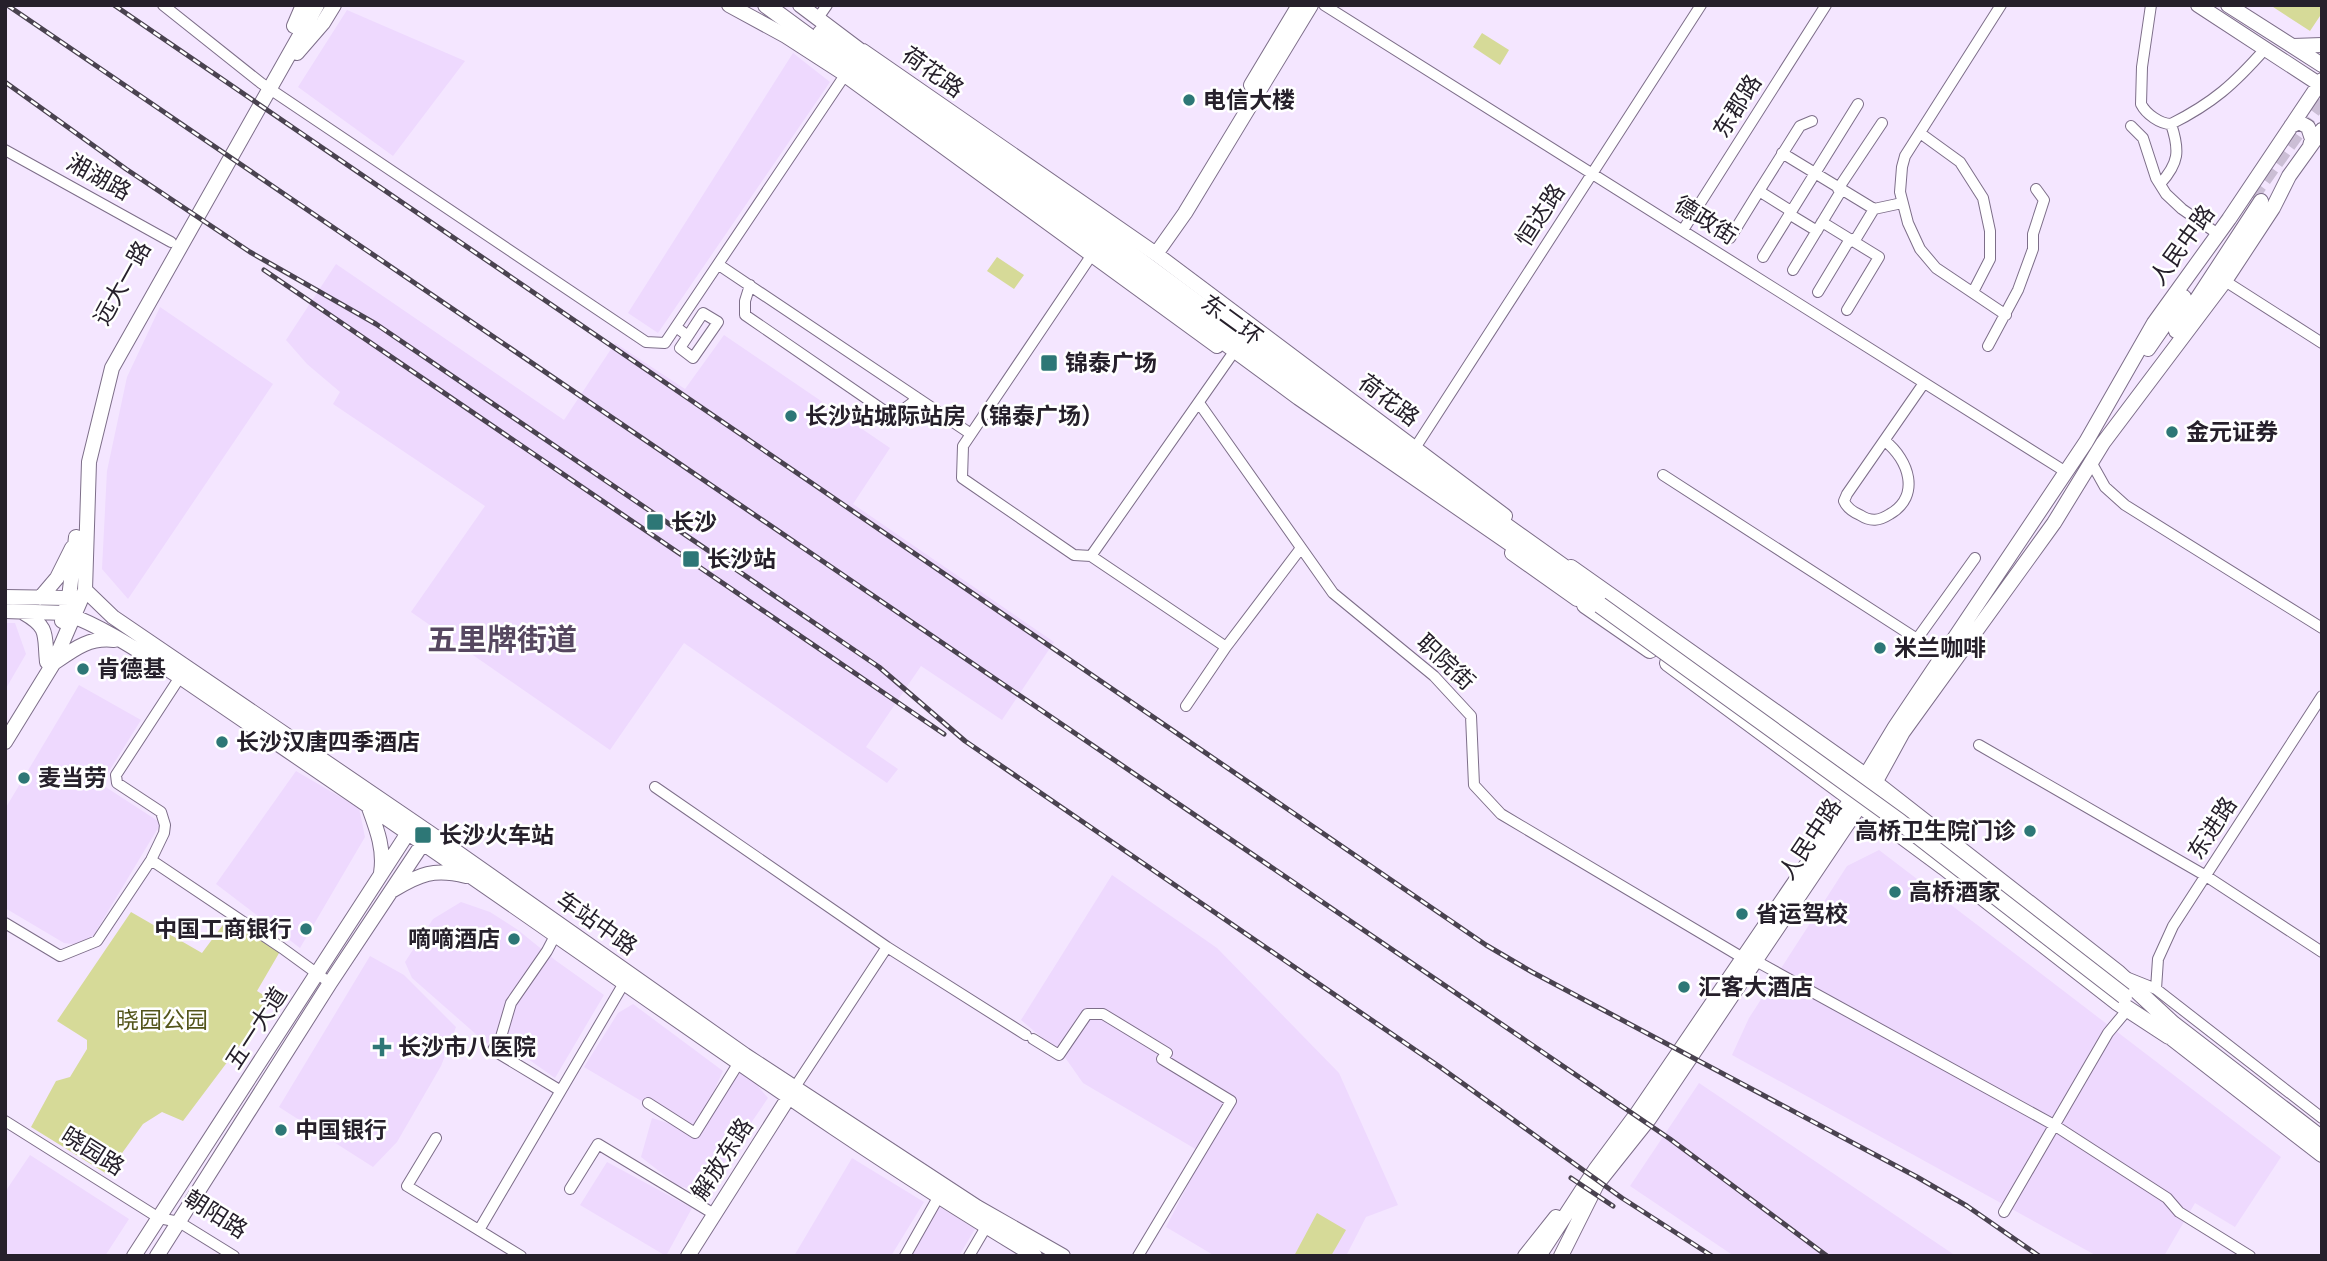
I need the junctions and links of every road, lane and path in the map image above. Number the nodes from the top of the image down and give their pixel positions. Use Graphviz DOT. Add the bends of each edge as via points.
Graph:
graph roads {
  1 [pos="163,5"];
  2 [pos="304,5"];
  3 [pos="317,5"];
  4 [pos="326,5"];
  5 [pos="334,5"];
  6 [pos="766,5"];
  7 [pos="782,5"];
  8 [pos="800,5"];
  9 [pos="827,5"];
  10 [pos="1299,5"];
  11 [pos="1311,5"];
  12 [pos="1324,5"];
  13 [pos="1701,5"];
  14 [pos="1826,5"];
  15 [pos="2001,5"];
  16 [pos="2151,5"];
  17 [pos="2198,5"];
  18 [pos="2228,5"];
  19 [pos="736,6"];
  20 [pos="818,18"];
  21 [pos="2322,45"];
  22 [pos="2292,46"];
  23 [pos="2264,49"];
  24 [pos="851,60"];
  25 [pos="284,62"];
  26 [pos="2322,65"];
  27 [pos="2321,84"];
  28 [pos="267,85"];
  29 [pos="891,91"];
  30 [pos="1858,104"];
  31 [pos="1812,121"];
  32 [pos="1882,123"];
  33 [pos="2171,124"];
  34 [pos="2131,126"];
  35 [pos="2291,127"];
  36 [pos="2322,130"];
  37 [pos="1920,133"];
  38 [pos="2310,146"];
  39 [pos="5,150"];
  40 [pos="1783,153"];
  41 [pos="1592,173"];
  42 [pos="1814,174"];
  43 [pos="2160,184"];
  44 [pos="2036,189"];
  45 [pos="1840,190"];
  46 [pos="1759,191"];
  47 [pos="1902,203"];
  48 [pos="1874,209"];
  49 [pos="1790,213"];
  50 [pos="1820,226"];
  51 [pos="1683,230"];
  52 [pos="2218,234"];
  53 [pos="1130,236"];
  54 [pos="1108,237"];
  55 [pos="1730,238"];
  56 [pos="1853,240"];
  57 [pos="171,242"];
  58 [pos="1153,252"];
  59 [pos="1091,256"];
  60 [pos="1763,257"];
  61 [pos="719,265"];
  62 [pos="1178,270"];
  63 [pos="1793,270"];
  64 [pos="2225,281"];
  65 [pos="750,285"];
  66 [pos="1178,289"];
  67 [pos="1818,292"];
  68 [pos="1973,292"];
  69 [pos="1847,310"];
  70 [pos="2006,315"];
  71 [pos="676,327"];
  72 [pos="688,336"];
  73 [pos="2322,343"];
  74 [pos="1987,346"];
  75 [pos="1231,356"];
  76 [pos="1924,383"];
  77 [pos="916,397"];
  78 [pos="1199,403"];
  79 [pos="971,434"];
  80 [pos="1885,441"];
  81 [pos="2086,442"];
  82 [pos="2103,443"];
  83 [pos="1415,448"];
  84 [pos="2091,462"];
  85 [pos="2066,471"];
  86 [pos="1663,475"];
  87 [pos="76,541"];
  88 [pos="1301,548"];
  89 [pos="1529,550"];
  90 [pos="1091,556"];
  91 [pos="1975,558"];
  92 [pos="1593,582"];
  93 [pos="5,597"];
  94 [pos="40,598"];
  95 [pos="1577,599"];
  96 [pos="75,604"];
  97 [pos="5,611"];
  98 [pos="23,612"];
  99 [pos="2322,628"];
  100 [pos="121,641"];
  101 [pos="1226,648"];
  102 [pos="50,663"];
  103 [pos="180,677"];
  104 [pos="2322,696"];
  105 [pos="1186,706"];
  106 [pos="5,730"];
  107 [pos="5,742"];
  108 [pos="1979,745"];
  109 [pos="328,771"];
  110 [pos="1870,779"];
  111 [pos="655,787"];
  112 [pos="1856,801"];
  113 [pos="368,805"];
  114 [pos="412,828"];
  115 [pos="426,838"];
  116 [pos="151,860"];
  117 [pos="2206,876"];
  118 [pos="380,877"];
  119 [pos="472,877"];
  120 [pos="389,892"];
  121 [pos="5,923"];
  122 [pos="558,930"];
  123 [pos="887,947"];
  124 [pos="2322,952"];
  125 [pos="1749,960"];
  126 [pos="2118,973"];
  127 [pos="324,979"];
  128 [pos="624,983"];
  129 [pos="2156,989"];
  130 [pos="2127,998"];
  131 [pos="2172,1031"];
  132 [pos="738,1064"];
  133 [pos="556,1088"];
  134 [pos="788,1092"];
  135 [pos="648,1104"];
  136 [pos="2322,1118"];
  137 [pos="5,1121"];
  138 [pos="2054,1125"];
  139 [pos="436,1138"];
  140 [pos="2322,1139"];
  141 [pos="2322,1154"];
  142 [pos="1597,1175"];
  143 [pos="570,1189"];
  144 [pos="939,1196"];
  145 [pos="162,1212"];
  146 [pos="710,1212"];
  147 [pos="2004,1212"];
  148 [pos="180,1219"];
  149 [pos="986,1227"];
  150 [pos="479,1230"];
  151 [pos="134,1256"];
  152 [pos="156,1256"];
  153 [pos="234,1256"];
  154 [pos="244,1256"];
  155 [pos="521,1256"];
  156 [pos="677,1256"];
  157 [pos="688,1256"];
  158 [pos="905,1256"];
  159 [pos="969,1256"];
  160 [pos="1035,1256"];
  161 [pos="1063,1256"];
  162 [pos="1138,1256"];
  163 [pos="1525,1256"];
  164 [pos="1539,1256"];
  165 [pos="1549,1256"];
  166 [pos="1561,1256"];
  167 [pos="2250,1256"];
  1 -- 28 [label="street"];
  2 -- 28 [label="main road, 远大一路"];
  3 -- 25 [label="main road, 远大一路"];
  4 -- 25 [label="main road"];
  5 -- 28 [label="main road"];
  6 -- 24 [label="highway"];
  7 -- 24 [label="highway"];
  8 -- 20 [label="main road"];
  9 -- 20 [label="street"];
  10 -- 58 [label="main road"];
  11 -- 58 [label="main road" via="1185,213"];
  12 -- 41 [label="street, 德政街"];
  13 -- 41 [label="street, 恒达路"];
  14 -- 51 [label="street, 东郡路"];
  15 -- 37 [label="street"];
  16 -- 33 [label="street" via="2141,67 2141,104 2155,118"];
  17 -- 23 [label="main road"];
  18 -- 22 [label="main road"];
  19 -- 24 [label="main road" via="771,28"];
  20 -- 24 [label="main road"];
  21 -- 22 [label="main road"];
  22 -- 26 [label="main road"];
  23 -- 27 [label="main road"];
  23 -- 33 [label="street" via="2216,99"];
  24 -- 29 [label="highway, 东二环"];
  24 -- 29 [label="main road"];
  24 -- 53 [label="main road, 荷花路"];
  24 -- 59 [label="main road"];
  24 -- 61 [label="street"];
  25 -- 28 [label="main road, 远大一路"];
  27 -- 35 [label="main road, 人民中路"];
  28 -- 57 [label="main road, 远大一路"];
  28 -- 71 [label="street" via="646,342 665,343"];
  28 -- 96 [label="main road, 远大一路" via="112,368 89,462"];
  29 -- 54 [label="highway, 东二环"];
  29 -- 89 [label="highway, 东二环" via="1299,397"];
  30 -- 42 [label="street"];
  31 -- 40 [label="street" via="1800,126"];
  32 -- 45 [label="street"];
  33 -- 43 [label="street" via="2175,165"];
  34 -- 43 [label="street" via="2143,138"];
  35 -- 38 [label="main road" via="2299,122 2308,127"];
  35 -- 52 [label="main road, 人民中路"];
  36 -- 38 [label="main road, 人民中路"];
  37 -- 47 [label="street" via="1902,167"];
  37 -- 68 [label="street" via="1960,162 1983,198 1990,259"];
  38 -- 64 [label="main road, 人民中路"];
  39 -- 57 [label="street, 湘湖路"];
  40 -- 42 [label="street"];
  40 -- 46 [label="street"];
  41 -- 51 [label="street, 德政街"];
  41 -- 83 [label="street, 恒达路"];
  42 -- 45 [label="street"];
  42 -- 49 [label="street"];
  43 -- 52 [label="street" via="2182,209"];
  44 -- 70 [label="street" via="2044,200 2035,226 2034,249"];
  45 -- 48 [label="street"];
  45 -- 50 [label="street"];
  46 -- 49 [label="street"];
  46 -- 55 [label="street"];
  47 -- 48 [label="street"];
  47 -- 68 [label="street" via="1920,249 1937,268"];
  48 -- 56 [label="street"];
  49 -- 50 [label="street"];
  49 -- 60 [label="street"];
  50 -- 56 [label="street"];
  50 -- 63 [label="street"];
  51 -- 76 [label="street, 德政街"];
  52 -- 81 [label="main road, 人民中路" via="2154,323"];
  53 -- 54 [label="main road"];
  53 -- 58 [label="main road, 荷花路"];
  54 -- 66 [label="highway, 东二环"];
  56 -- 67 [label="street"];
  56 -- 69 [label="street" via="1879,257"];
  57 -- 87 [label="main road, 远大一路" via="103,365 79,461"];
  58 -- 62 [label="main road, 荷花路"];
  59 -- 75 [label="main road"];
  59 -- 79 [label="street"];
  61 -- 65 [label="street"];
  61 -- 71 [label="street"];
  62 -- 66 [label="main road"];
  62 -- 83 [label="main road, 荷花路"];
  64 -- 73 [label="street"];
  64 -- 82 [label="main road, 人民中路"];
  65 -- 77 [label="street"];
  65 -- 77 [label="street" via="745,315 889,414 906,409"];
  66 -- 89 [label="highway, 东二环"];
  68 -- 70 [label="street"];
  70 -- 74 [label="street"];
  71 -- 72 [label="street"];
  75 -- 78 [label="street"];
  75 -- 95 [label="main road"];
  76 -- 80 [label="street"];
  76 -- 85 [label="street, 德政街"];
  77 -- 79 [label="street"];
  78 -- 88 [label="street, 职院街"];
  78 -- 90 [label="street"];
  79 -- 90 [label="street" via="963,446 962,478 1074,555"];
  80 -- 80 [label="street" via="1844,501 1867,520 1876,521 1895,511 1909,493 1902,460"];
  81 -- 82 [label="main road, 人民中路" via="2257,199"];
  81 -- 85 [label="main road, 人民中路"];
  82 -- 84 [label="main road, 人民中路"];
  83 -- 92 [label="main road, 荷花路"];
  84 -- 99 [label="street" via="2105,487 2125,505"];
  84 -- 110 [label="main road, 人民中路" via="2054,523"];
  85 -- 110 [label="main road, 人民中路" via="1903,716"];
  86 -- 91 [label="street" via="1917,639"];
  87 -- 94 [label="main road" via="57,578"];
  87 -- 96 [label="main road, 远大一路"];
  88 -- 101 [label="street"];
  88 -- 125 [label="street, 职院街" via="1333,593 1434,676 1471,716 1474,785 1501,814"];
  89 -- 92 [label="highway"];
  89 -- 95 [label="highway"];
  89 -- 130 [label="highway, 东二环" via="1904,815"];
  90 -- 101 [label="street"];
  92 -- 110 [label="highway"];
  93 -- 94 [label="main road"];
  94 -- 96 [label="main road"];
  95 -- 112 [label="highway"];
  96 -- 98 [label="main road"];
  96 -- 100 [label="main road, 车站中路"];
  96 -- 102 [label="main road"];
  96 -- 109 [label="main road, 车站中路" via="113,617"];
  97 -- 98 [label="main road"];
  98 -- 102 [label="main road" via="43,629"];
  100 -- 102 [label="main road" via="102,638 78,645"];
  100 -- 103 [label="main road, 车站中路"];
  101 -- 105 [label="street"];
  102 -- 106 [label="main road"];
  102 -- 107 [label="main road"];
  103 -- 109 [label="main road, 车站中路"];
  103 -- 116 [label="street" via="116,775 117,783 162,812 164,833"];
  104 -- 117 [label="street, 东进路"];
  108 -- 117 [label="street"];
  109 -- 113 [label="main road, 车站中路"];
  109 -- 114 [label="main road, 车站中路"];
  110 -- 112 [label="main road, 人民中路"];
  110 -- 126 [label="highway"];
  111 -- 123 [label="street"];
  112 -- 125 [label="main road, 人民中路"];
  112 -- 130 [label="highway"];
  113 -- 114 [label="main road, 车站中路"];
  113 -- 118 [label="main road" via="383,859"];
  114 -- 115 [label="main road, 车站中路"];
  114 -- 118 [label="main road, 五一大道"];
  115 -- 119 [label="main road, 车站中路"];
  115 -- 120 [label="main road, 五一大道"];
  115 -- 122 [label="main road, 车站中路"];
  116 -- 121 [label="street" via="97,941 60,956"];
  116 -- 127 [label="street"];
  117 -- 124 [label="street"];
  117 -- 129 [label="street, 东进路" via="2173,926 2158,960"];
  118 -- 127 [label="main road, 五一大道"];
  119 -- 120 [label="main road" via="434,871"];
  119 -- 122 [label="main road, 车站中路"];
  120 -- 127 [label="main road, 五一大道"];
  122 -- 128 [label="main road, 车站中路"];
  122 -- 133 [label="street" via="511,1003 493,1049"];
  122 -- 134 [label="main road, 车站中路"];
  123 -- 134 [label="street"];
  123 -- 162 [label="street" via="1059,1055 1087,1014 1103,1014 1167,1053 1163,1059 1231,1101"];
  125 -- 138 [label="street, 职院街"];
  125 -- 142 [label="main road, 人民中路"];
  126 -- 129 [label="street"];
  126 -- 131 [label="highway"];
  127 -- 145 [label="main road, 五一大道"];
  127 -- 148 [label="main road, 五一大道"];
  128 -- 132 [label="main road, 车站中路"];
  128 -- 150 [label="street"];
  129 -- 136 [label="street"];
  130 -- 131 [label="highway"];
  130 -- 138 [label="street"];
  131 -- 140 [label="highway"];
  131 -- 141 [label="highway"];
  132 -- 134 [label="main road, 车站中路"];
  132 -- 135 [label="street" via="695,1133"];
  134 -- 144 [label="main road, 车站中路"];
  134 -- 146 [label="main road, 解放东路"];
  134 -- 161 [label="main road, 车站中路"];
  137 -- 145 [label="street, 晓园路"];
  138 -- 147 [label="street"];
  138 -- 167 [label="street, 职院街"];
  139 -- 150 [label="street" via="407,1186"];
  142 -- 163 [label="main road"];
  142 -- 164 [label="main road, 人民中路"];
  142 -- 165 [label="main road, 人民中路"];
  142 -- 166 [label="main road"];
  143 -- 146 [label="street" via="598,1144"];
  144 -- 149 [label="main road, 车站中路"];
  144 -- 158 [label="street"];
  145 -- 148 [label="street, 朝阳路"];
  145 -- 151 [label="main road, 五一大道"];
  146 -- 156 [label="main road, 解放东路"];
  146 -- 157 [label="main road, 解放东路"];
  148 -- 152 [label="main road, 五一大道"];
  148 -- 153 [label="street, 朝阳路"];
  148 -- 154 [label="street, 朝阳路"];
  149 -- 159 [label="street"];
  149 -- 160 [label="main road, 车站中路"];
  150 -- 155 [label="street"];
}
